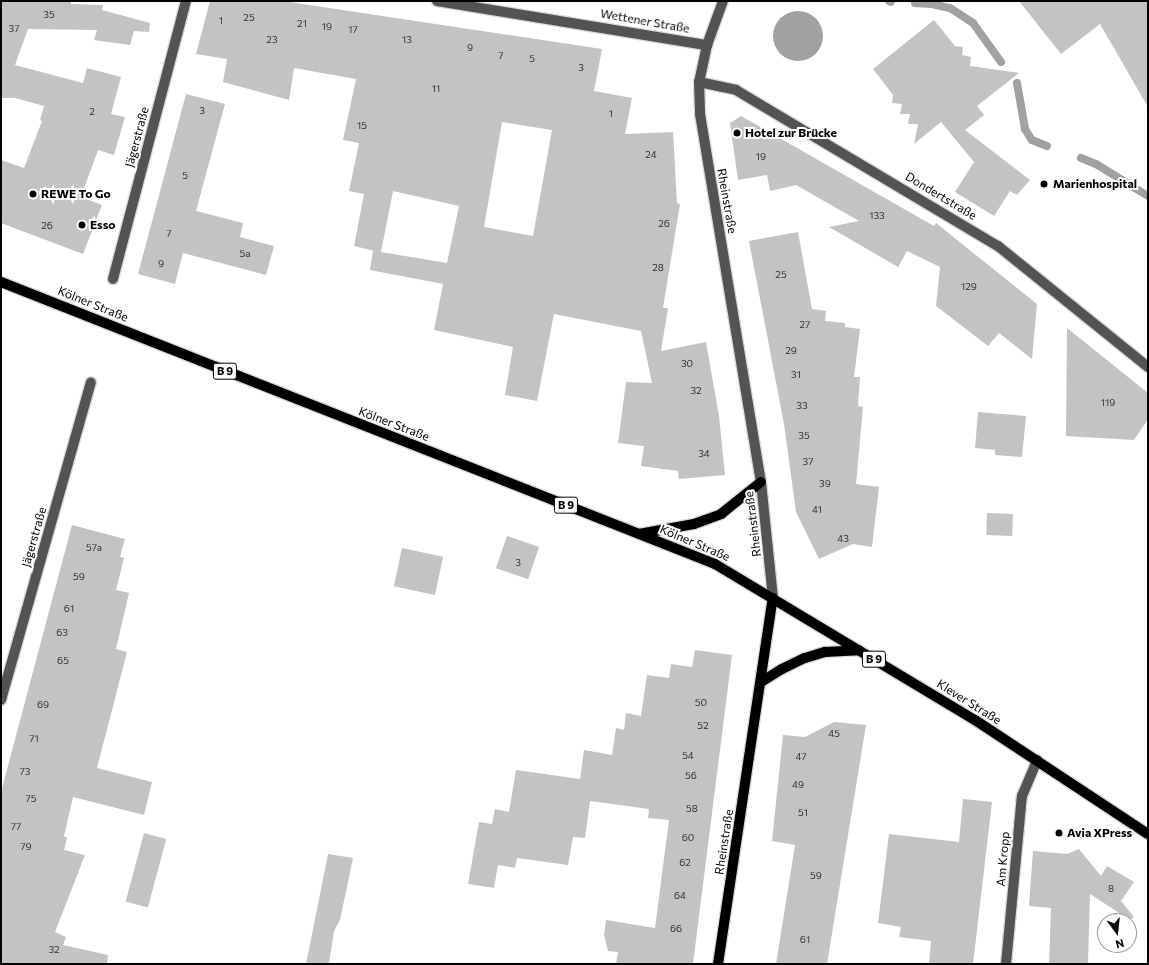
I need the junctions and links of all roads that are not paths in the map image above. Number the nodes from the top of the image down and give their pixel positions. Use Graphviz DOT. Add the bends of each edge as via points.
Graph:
graph roads {
  1 [pos="186,1"];
  2 [pos="437,1"];
  3 [pos="723,1"];
  4 [pos="707,45"];
  5 [pos="699,82"];
  6 [pos="113,279"];
  7 [pos="1,282"];
  8 [pos="1148,367"];
  9 [pos="91,382"];
  10 [pos="761,482"];
  11 [pos="639,534"];
  12 [pos="773,598"];
  13 [pos="859,650"];
  14 [pos="761,682"];
  15 [pos="1,700"];
  16 [pos="1037,760"];
  17 [pos="1148,834"];
  18 [pos="718,964"];
  19 [pos="1006,964"];
  1 -- 6 [label="street, Jägerstraße"];
  2 -- 4 [label="street, Wettener Straße"];
  3 -- 4 [label="street, Rheinstraße"];
  4 -- 5 [label="street, Rheinstraße"];
  5 -- 8 [label="street, Dondertstraße" via="736,90 998,246"];
  5 -- 10 [label="street, Rheinstraße" via="704,140"];
  7 -- 11 [label="main road, Kölner Straße / B 9"];
  9 -- 15 [label="street, Jägerstraße"];
  10 -- 11 [label="main road" via="721,514 694,524"];
  10 -- 12 [label="street, Rheinstraße"];
  11 -- 12 [label="main road, Kölner Straße / B 9" via="715,564"];
  12 -- 13 [label="main road, Klever Straße / B 9"];
  12 -- 14 [label="main road, Rheinstraße"];
  13 -- 14 [label="main road" via="825,652 805,658"];
  13 -- 16 [label="main road, Klever Straße / B 9"];
  14 -- 18 [label="main road, Rheinstraße"];
  16 -- 17 [label="main road, Klever Straße / B 9"];
  16 -- 19 [label="street, Am Kropp" via="1022,796"];
}
